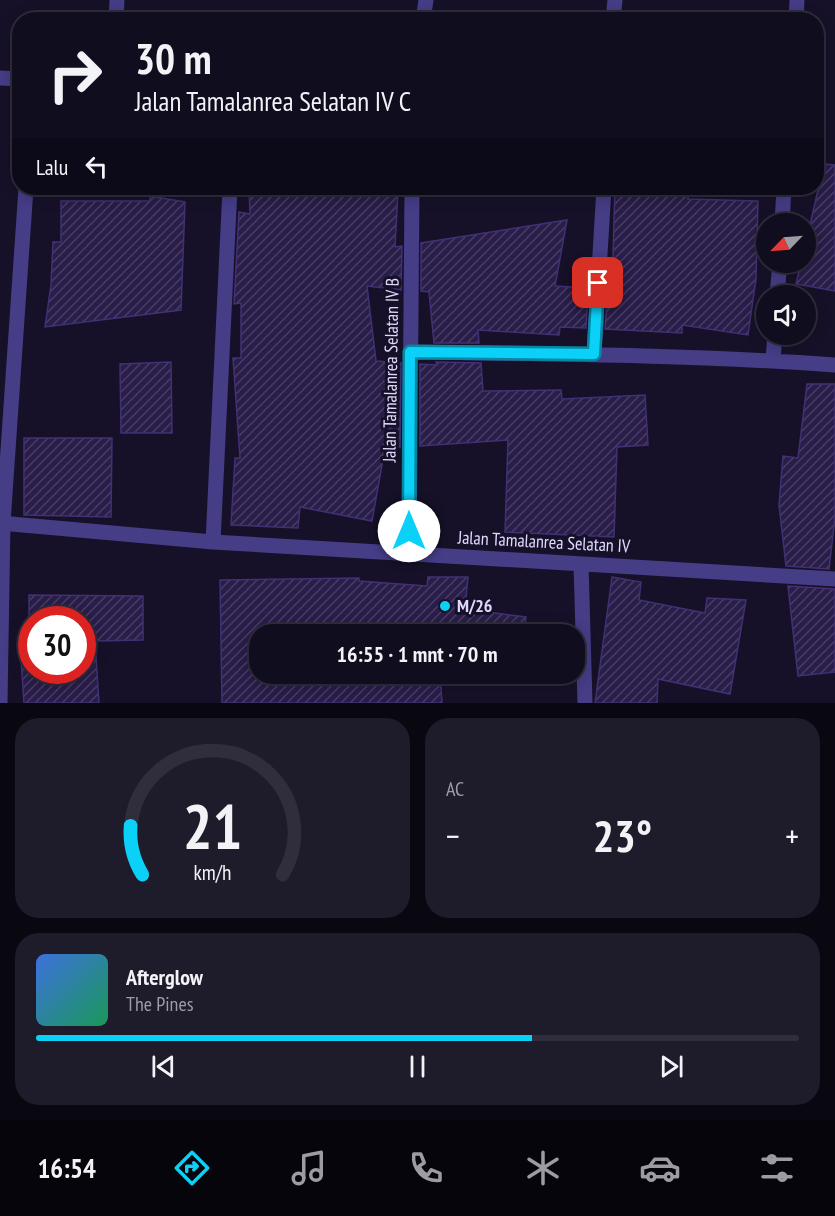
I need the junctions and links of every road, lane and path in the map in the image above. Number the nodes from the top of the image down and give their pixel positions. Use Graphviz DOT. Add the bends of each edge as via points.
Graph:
graph roads {
  1 [pos="25,195"];
  2 [pos="230,195"];
  3 [pos="412,195"];
  4 [pos="604,195"];
  5 [pos="784,195"];
  6 [pos="783,213"];
  7 [pos="774,345"];
  8 [pos="410,352"];
  9 [pos="594,354"];
  10 [pos="773,360"];
  11 [pos="835,365"];
  12 [pos="2,523"];
  13 [pos="213,542"];
  14 [pos="409,554"];
  15 [pos="581,564"];
  16 [pos="835,579"];
  17 [pos="0,703"];
  18 [pos="585,703"];
  1 -- 12 [label="street"];
  2 -- 13 [label="street"];
  3 -- 8 [label="street, Jalan Tamalanrea Selatan IV B"];
  4 -- 9 [label="street"];
  5 -- 6 [label="street"];
  7 -- 10 [label="street"];
  8 -- 9 [label="street"];
  8 -- 14 [label="street, Jalan Tamalanrea Selatan IV B"];
  9 -- 10 [label="street"];
  10 -- 11 [label="street"];
  12 -- 13 [label="street, Jalan Tamalanrea Selatan IV"];
  12 -- 17 [label="street"];
  13 -- 14 [label="street, Jalan Tamalanrea Selatan IV"];
  14 -- 15 [label="street, Jalan Tamalanrea Selatan IV"];
  15 -- 16 [label="street, Jalan Tamalanrea Selatan IV"];
  15 -- 18 [label="street"];
}
